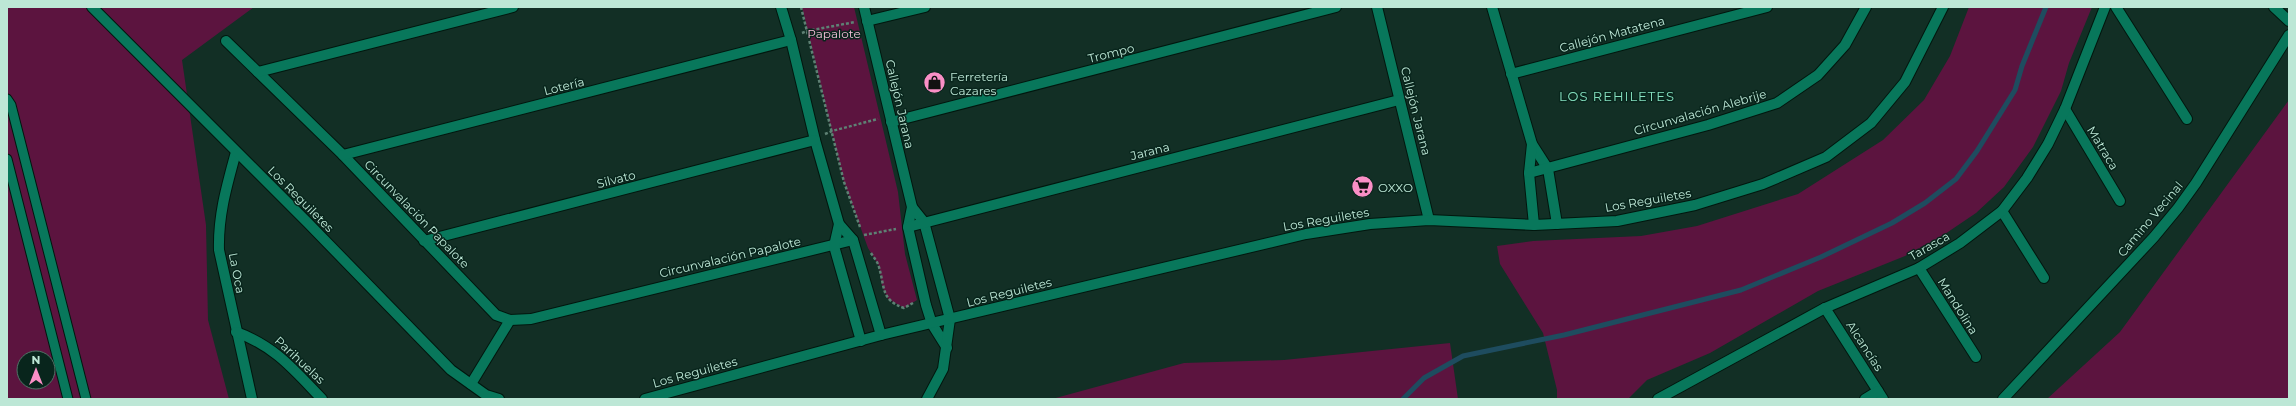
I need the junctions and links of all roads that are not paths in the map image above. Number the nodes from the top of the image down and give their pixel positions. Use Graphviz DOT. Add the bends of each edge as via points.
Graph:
graph roads {
  1 [pos="92,7"];
  2 [pos="514,7"];
  3 [pos="781,7"];
  4 [pos="864,7"];
  5 [pos="925,7"];
  6 [pos="1336,7"];
  7 [pos="1377,7"];
  8 [pos="1492,7"];
  9 [pos="1766,7"];
  10 [pos="1866,7"];
  11 [pos="1943,7"];
  12 [pos="2105,7"];
  13 [pos="2116,7"];
  14 [pos="2274,7"];
  15 [pos="2289,21"];
  16 [pos="867,22"];
  17 [pos="2289,34"];
  18 [pos="791,40"];
  19 [pos="226,41"];
  20 [pos="258,72"];
  21 [pos="1511,74"];
  22 [pos="7,99"];
  23 [pos="1400,100"];
  24 [pos="2065,109"];
  25 [pos="2187,119"];
  26 [pos="891,122"];
  27 [pos="814,140"];
  28 [pos="1532,144"];
  29 [pos="236,152"];
  30 [pos="343,155"];
  31 [pos="7,159"];
  32 [pos="1548,169"];
  33 [pos="1529,173"];
  34 [pos="2120,201"];
  35 [pos="912,207"];
  36 [pos="2002,211"];
  37 [pos="1429,220"];
  38 [pos="924,222"];
  39 [pos="839,224"];
  40 [pos="1558,224"];
  41 [pos="1534,225"];
  42 [pos="908,227"];
  43 [pos="852,240"];
  44 [pos="424,241"];
  45 [pos="834,246"];
  46 [pos="1919,268"];
  47 [pos="2044,278"];
  48 [pos="1825,308"];
  49 [pos="950,319"];
  50 [pos="510,320"];
  51 [pos="932,324"];
  52 [pos="236,332"];
  53 [pos="880,335"];
  54 [pos="861,341"];
  55 [pos="947,348"];
  56 [pos="1976,357"];
  57 [pos="470,384"];
  58 [pos="1881,395"];
  59 [pos="68,399"];
  60 [pos="86,399"];
  61 [pos="252,399"];
  62 [pos="322,399"];
  63 [pos="499,399"];
  64 [pos="646,399"];
  65 [pos="927,399"];
  66 [pos="1658,399"];
  67 [pos="1865,399"];
  68 [pos="2003,399"];
  1 -- 29 [label="street, Los Reguiletes"];
  2 -- 20 [label="street"];
  3 -- 18 [label="street"];
  4 -- 16 [label="street, Callejón Jarana"];
  5 -- 16 [label="street"];
  6 -- 26 [label="street, Trompo"];
  7 -- 23 [label="street, Callejón Jarana"];
  8 -- 21 [label="street"];
  9 -- 21 [label="street, Callejón Matatena"];
  10 -- 32 [label="street, Circunvalación Alebrije" via="1845,45 1818,75 1777,103 1708,125"];
  11 -- 40 [label="street, Los Reguiletes" via="1905,82 1871,123 1826,157 1763,184 1695,205 1617,221"];
  12 -- 24 [label="street, Tarasca"];
  13 -- 25 [label="street"];
  14 -- 15 [label="street"];
  16 -- 26 [label="street, Callejón Jarana"];
  17 -- 68 [label="street, Camino Vecinal" via="2178,208"];
  18 -- 27 [label="street"];
  18 -- 30 [label="street, Lotería"];
  19 -- 20 [label="street, Circunvalación Papalote"];
  20 -- 30 [label="street, Circunvalación Papalote"];
  21 -- 28 [label="street"];
  22 -- 60 [label="lane" via="11,105"];
  23 -- 37 [label="street, Callejón Jarana"];
  23 -- 38 [label="street, Jarana"];
  24 -- 34 [label="street, Matraca"];
  24 -- 36 [label="street, Tarasca" via="2048,144"];
  26 -- 35 [label="street, Callejón Jarana"];
  27 -- 39 [label="street"];
  27 -- 44 [label="street, Silvato"];
  28 -- 32 [label="street"];
  28 -- 33 [label="street"];
  29 -- 52 [label="street, La Oca" via="219,226 222,265"];
  29 -- 57 [label="street, Los Reguiletes" via="404,324 451,370"];
  30 -- 44 [label="street, Circunvalación Papalote"];
  31 -- 59 [label="lane"];
  32 -- 33 [label="street, Circunvalación Alebrije"];
  32 -- 40 [label="street"];
  33 -- 41 [label="street"];
  35 -- 38 [label="street, Callejón Jarana"];
  35 -- 42 [label="street, Callejón Jarana"];
  36 -- 46 [label="street, Tarasca" via="1960,243"];
  36 -- 47 [label="street"];
  37 -- 41 [label="street, Los Reguiletes"];
  37 -- 49 [label="street, Los Reguiletes" via="1370,224 1306,234"];
  38 -- 42 [label="street, Jarana"];
  38 -- 49 [label="street, Callejón Jarana"];
  39 -- 43 [label="street"];
  39 -- 45 [label="street"];
  40 -- 41 [label="street, Los Reguiletes"];
  42 -- 51 [label="street, Callejón Jarana"];
  43 -- 45 [label="street, Circunvalación Papalote"];
  43 -- 53 [label="street"];
  44 -- 50 [label="street, Circunvalación Papalote" via="496,315"];
  45 -- 50 [label="street, Circunvalación Papalote" via="531,319"];
  45 -- 54 [label="street"];
  46 -- 48 [label="street, Tarasca"];
  46 -- 56 [label="street, Mandolina"];
  48 -- 58 [label="street, Alcancías"];
  48 -- 66 [label="street, Tarasca"];
  49 -- 51 [label="street, Los Reguiletes"];
  49 -- 55 [label="street"];
  50 -- 57 [label="street"];
  51 -- 53 [label="street, Los Reguiletes"];
  51 -- 55 [label="street"];
  52 -- 61 [label="street, La Oca"];
  52 -- 62 [label="street, Parihuelas" via="256,339 268,347"];
  53 -- 54 [label="street, Los Reguiletes"];
  54 -- 64 [label="street, Los Reguiletes"];
  55 -- 65 [label="street" via="943,369"];
  57 -- 63 [label="street, Los Reguiletes" via="486,395"];
  58 -- 67 [label="street"];
}
